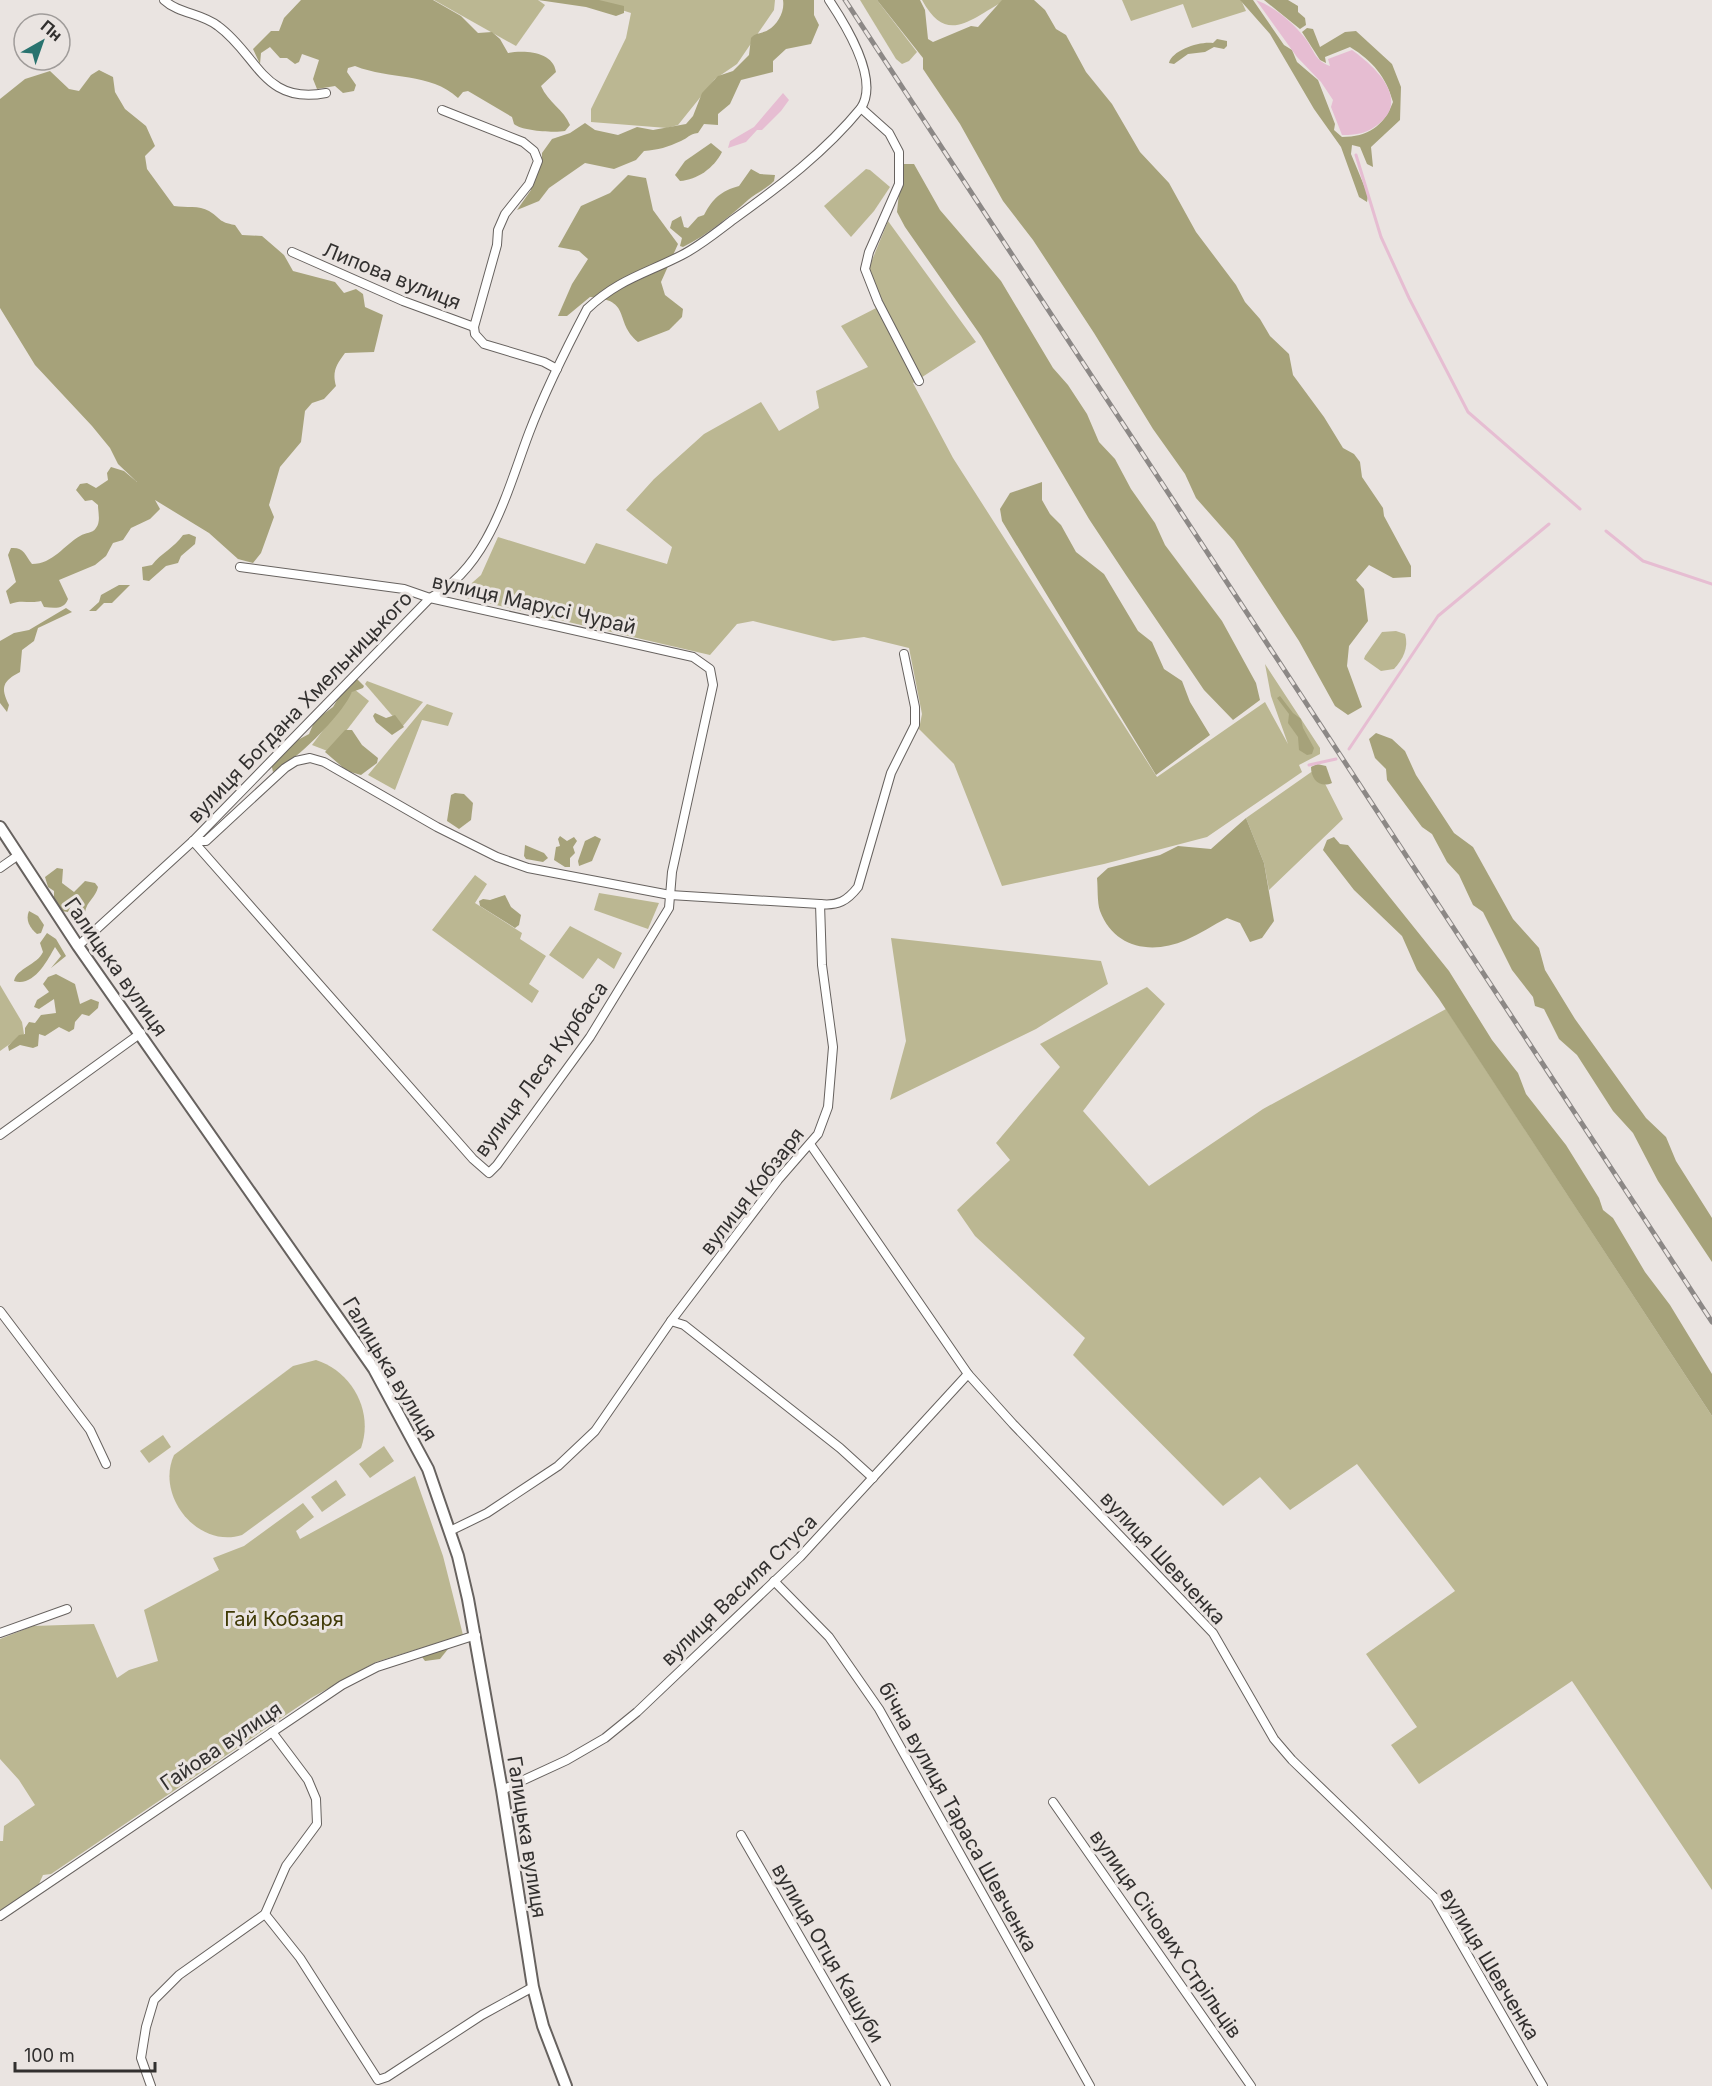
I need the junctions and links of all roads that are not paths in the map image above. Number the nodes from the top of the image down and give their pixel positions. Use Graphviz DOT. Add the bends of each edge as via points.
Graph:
graph roads {
  1 [pos="164,0"];
  2 [pos="829,0"];
  3 [pos="326,93"];
  4 [pos="861,108"];
  5 [pos="442,110"];
  6 [pos="292,252"];
  7 [pos="474,327"];
  8 [pos="557,369"];
  9 [pos="920,381"];
  10 [pos="240,567"];
  11 [pos="430,598"];
  12 [pos="904,654"];
  13 [pos="710,669"];
  14 [pos="0,827"];
  15 [pos="193,841"];
  16 [pos="17,856"];
  17 [pos="0,868"];
  18 [pos="670,895"];
  19 [pos="820,904"];
  20 [pos="78,946"];
  21 [pos="141,1034"];
  22 [pos="0,1135"];
  23 [pos="810,1144"];
  24 [pos="0,1311"];
  25 [pos="671,1321"];
  26 [pos="968,1374"];
  27 [pos="106,1464"];
  28 [pos="873,1478"];
  29 [pos="450,1532"];
  30 [pos="774,1581"];
  31 [pos="67,1609"];
  32 [pos="0,1633"];
  33 [pos="476,1635"];
  34 [pos="272,1732"];
  35 [pos="502,1790"];
  36 [pos="1053,1802"];
  37 [pos="741,1835"];
  38 [pos="265,1914"];
  39 [pos="0,1916"];
  40 [pos="532,1987"];
  41 [pos="151,2086"];
  42 [pos="566,2086"];
  43 [pos="886,2086"];
  44 [pos="1090,2086"];
  45 [pos="1251,2086"];
  46 [pos="1544,2086"];
  1 -- 3 [label="street" via="216,24 276,87 307,97"];
  2 -- 4 [label="street" via="846,25 862,62 866,101"];
  4 -- 8 [label="street, вулиця Богдана Хмельницького" via="800,170 719,230 683,255 634,275 599,298 587,309"];
  4 -- 9 [label="street" via="896,143 900,162 899,184 865,269"];
  5 -- 7 [label="street, Липова вулиця" via="523,142 534,151 538,161 529,184 505,214 498,230"];
  6 -- 7 [label="street, Липова вулиця" via="403,301"];
  7 -- 8 [label="street" via="484,344"];
  8 -- 11 [label="street, вулиця Богдана Хмельницького" via="501,510 460,576"];
  10 -- 11 [label="street, вулиця Марусі Чурай" via="405,589"];
  11 -- 13 [label="street, вулиця Марусі Чурай" via="693,657"];
  11 -- 15 [label="street, вулиця Богдана Хмельницького"];
  12 -- 19 [label="street" via="915,725 891,773 858,887 849,899 833,906"];
  13 -- 18 [label="street, вулиця Леся Курбаса" via="713,685"];
  14 -- 16 [label="street, Галицька вулиця"];
  15 -- 18 [label="street" via="206,841 285,768 310,758 342,770 437,827 498,857 575,879"];
  15 -- 18 [label="street, вулиця Леся Курбаса" via="489,1173 590,1037 669,908"];
  15 -- 20 [label="street, вулиця Богдана Хмельницького"];
  16 -- 17 [label="street"];
  16 -- 20 [label="street, Галицька вулиця"];
  18 -- 19 [label="street"];
  19 -- 23 [label="street, вулиця Кобзаря" via="833,1073 828,1107"];
  20 -- 21 [label="street, Галицька вулиця"];
  21 -- 22 [label="street"];
  21 -- 29 [label="street, Галицька вулиця" via="374,1369 428,1469"];
  23 -- 25 [label="street, вулиця Кобзаря"];
  23 -- 26 [label="street, вулиця Шевченка"];
  24 -- 27 [label="street" via="90,1430"];
  25 -- 28 [label="street" via="684,1325"];
  25 -- 29 [label="street, вулиця Кобзаря" via="595,1431 558,1466 487,1513"];
  26 -- 28 [label="street, вулиця Василя Стуса"];
  26 -- 46 [label="street, вулиця Шевченка" via="1213,1633 1274,1739 1292,1760 1435,1898"];
  28 -- 30 [label="street, вулиця Василя Стуса"];
  29 -- 33 [label="street, Галицька вулиця"];
  30 -- 35 [label="street, вулиця Василя Стуса" via="637,1713 605,1738"];
  30 -- 44 [label="street, бічна вулиця Тараса Шевченка" via="829,1636 879,1709"];
  31 -- 32 [label="street"];
  33 -- 34 [label="street, Гайова вулиця" via="377,1667 342,1685"];
  33 -- 35 [label="street, Галицька вулиця"];
  34 -- 38 [label="street" via="308,1780 318,1813 317,1824 286,1866"];
  34 -- 39 [label="street, Гайова вулиця"];
  35 -- 40 [label="street, Галицька вулиця"];
  36 -- 45 [label="street, вулиця Січових Стрільців"];
  37 -- 43 [label="street, вулиця Отця Кашуби"];
  38 -- 40 [label="street" via="300,1958 378,2080"];
  38 -- 41 [label="street" via="179,1975 154,2000 141,2058"];
  40 -- 42 [label="street, Галицька вулиця"];
}
